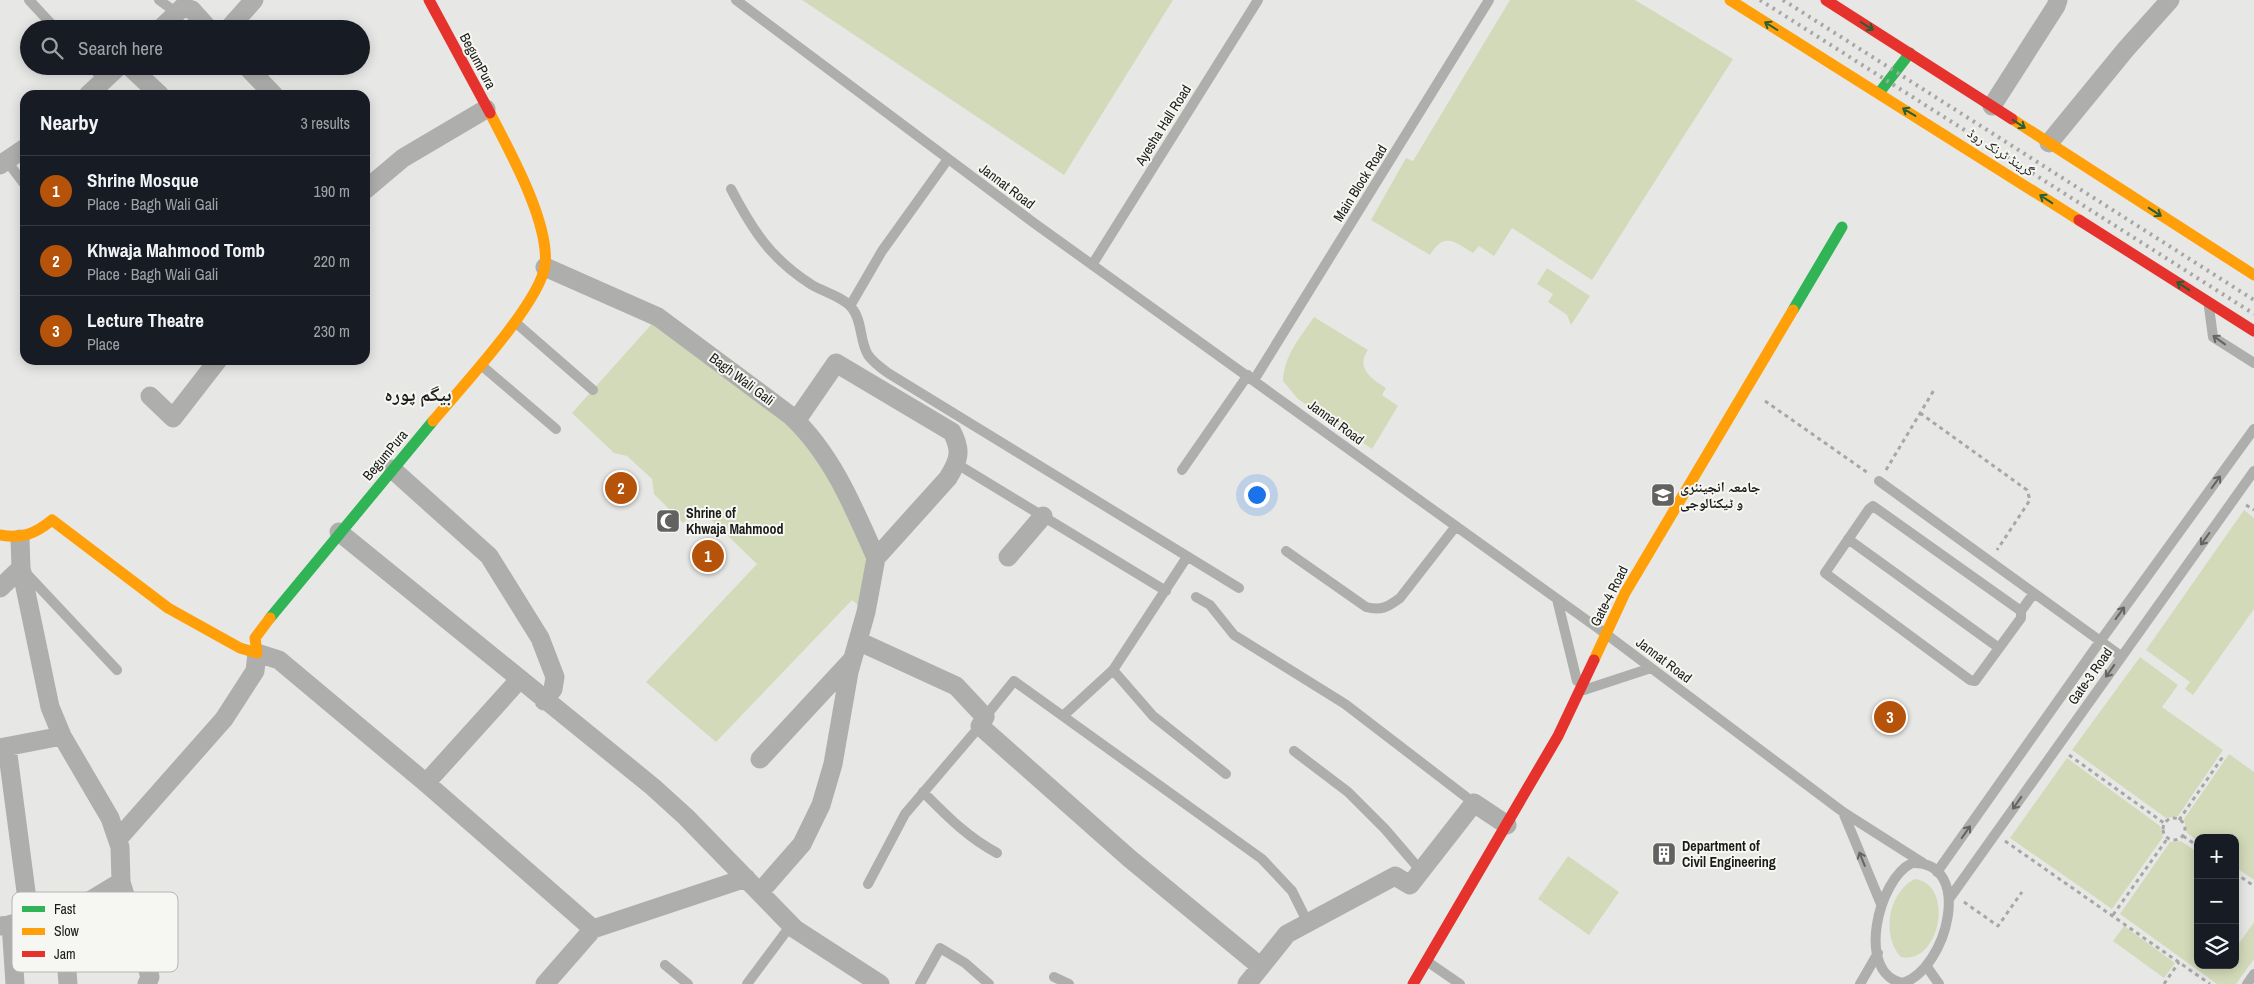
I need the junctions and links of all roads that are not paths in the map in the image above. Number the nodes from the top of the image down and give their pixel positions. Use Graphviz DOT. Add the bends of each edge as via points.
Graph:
graph roads {
  1 [pos="29,0"];
  2 [pos="159,0"];
  3 [pos="254,0"];
  4 [pos="430,0"];
  5 [pos="736,0"];
  6 [pos="1258,0"];
  7 [pos="1489,0"];
  8 [pos="1730,0"];
  9 [pos="1826,0"];
  10 [pos="2058,0"];
  11 [pos="2170,0"];
  12 [pos="177,13"];
  13 [pos="48,20"];
  14 [pos="170,20"];
  15 [pos="200,20"];
  16 [pos="236,20"];
  17 [pos="1910,53"];
  18 [pos="99,75"];
  19 [pos="109,75"];
  20 [pos="139,75"];
  21 [pos="255,75"];
  22 [pos="104,80"];
  23 [pos="93,90"];
  24 [pos="155,90"];
  25 [pos="269,90"];
  26 [pos="1879,94"];
  27 [pos="1992,106"];
  28 [pos="486,109"];
  29 [pos="2049,143"];
  30 [pos="20,151"];
  31 [pos="948,159"];
  32 [pos="3,162"];
  33 [pos="20,180"];
  34 [pos="370,185"];
  35 [pos="731,189"];
  36 [pos="1842,227"];
  37 [pos="1092,265"];
  38 [pos="545,267"];
  39 [pos="2254,275"];
  40 [pos="2209,302"];
  41 [pos="850,306"];
  42 [pos="515,322"];
  43 [pos="2254,331"];
  44 [pos="2254,363"];
  45 [pos="480,364"];
  46 [pos="214,365"];
  47 [pos="1251,377"];
  48 [pos="593,390"];
  49 [pos="150,396"];
  50 [pos="796,421"];
  51 [pos="556,429"];
  52 [pos="2254,429"];
  53 [pos="956,464"];
  54 [pos="392,469"];
  55 [pos="1182,470"];
  56 [pos="2254,471"];
  57 [pos="1879,481"];
  58 [pos="1043,516"];
  59 [pos="1456,526"];
  60 [pos="339,532"];
  61 [pos="0,536"];
  62 [pos="1848,538"];
  63 [pos="20,539"];
  64 [pos="1286,551"];
  65 [pos="1008,557"];
  66 [pos="1187,557"];
  67 [pos="876,558"];
  68 [pos="21,568"];
  69 [pos="0,588"];
  70 [pos="1239,588"];
  71 [pos="1166,590"];
  72 [pos="2034,593"];
  73 [pos="1196,597"];
  74 [pos="1557,599"];
  75 [pos="2021,611"];
  76 [pos="1606,634"];
  77 [pos="2101,640"];
  78 [pos="858,642"];
  79 [pos="1999,648"];
  80 [pos="257,653"];
  81 [pos="2121,656"];
  82 [pos="852,660"];
  83 [pos="1652,668"];
  84 [pos="117,670"];
  85 [pos="1113,670"];
  86 [pos="519,680"];
  87 [pos="1580,692"];
  88 [pos="544,701"];
  89 [pos="1063,716"];
  90 [pos="983,721"];
  91 [pos="62,736"];
  92 [pos="4,747"];
  93 [pos="1294,751"];
  94 [pos="760,759"];
  95 [pos="1226,774"];
  96 [pos="426,783"];
  97 [pos="923,792"];
  98 [pos="1474,803"];
  99 [pos="1843,812"];
  100 [pos="1507,825"];
  101 [pos="118,839"];
  102 [pos="997,853"];
  103 [pos="1923,863"];
  104 [pos="1421,871"];
  105 [pos="1938,872"];
  106 [pos="746,878"];
  107 [pos="121,882"];
  108 [pos="868,884"];
  109 [pos="26,892"];
  110 [pos="104,892"];
  111 [pos="124,892"];
  112 [pos="760,892"];
  113 [pos="1951,897"];
  114 [pos="1881,904"];
  115 [pos="1308,923"];
  116 [pos="5,925"];
  117 [pos="790,925"];
  118 [pos="593,929"];
  119 [pos="1878,953"];
  120 [pos="1427,961"];
  121 [pos="665,965"];
  122 [pos="1261,967"];
  123 [pos="1927,967"];
  124 [pos="12,971"];
  125 [pos="148,972"];
  126 [pos="2254,974"];
  127 [pos="1054,977"];
  128 [pos="1900,983"];
  129 [pos="147,984"];
  130 [pos="545,984"];
  131 [pos="688,984"];
  132 [pos="747,984"];
  133 [pos="880,984"];
  134 [pos="920,984"];
  135 [pos="989,984"];
  136 [pos="1068,984"];
  137 [pos="1247,984"];
  138 [pos="1413,984"];
  139 [pos="1460,984"];
  140 [pos="1860,984"];
  141 [pos="1939,984"];
  142 [pos="2247,984"];
  1 -- 13 [label="lane"];
  2 -- 12 [label="lane"];
  3 -- 16 [label="street"];
  4 -- 28 [label="street, BegumPura"];
  5 -- 31 [label="lane, Jannat Road"];
  6 -- 37 [label="lane, Ayesha Hall Road"];
  7 -- 47 [label="lane, Main Block Road"];
  26 -- 8 [label="street, گرینڈ ٹرنک روڈ, one-way"];
  9 -- 17 [label="street, one-way"];
  10 -- 27 [label="street"];
  11 -- 29 [label="street"];
  12 -- 14 [label="street"];
  12 -- 15 [label="street" via="183,7 189,8"];
  17 -- 26 [label="street"];
  17 -- 27 [label="street"];
  18 -- 22 [label="lane"];
  19 -- 22 [label="street"];
  20 -- 24 [label="street"];
  21 -- 25 [label="street"];
  22 -- 23 [label="street"];
  40 -- 26 [label="street, گرینڈ ٹرنک روڈ, one-way"];
  27 -- 29 [label="street, one-way"];
  28 -- 34 [label="street" via="403,158"];
  28 -- 38 [label="street, BegumPura" via="532,203 546,253"];
  29 -- 39 [label="street, one-way"];
  30 -- 32 [label="street"];
  31 -- 37 [label="lane, Jannat Road"];
  31 -- 41 [label="lane" via="882,251"];
  32 -- 33 [label="lane"];
  35 -- 41 [label="lane" via="751,226 781,263"];
  36 -- 76 [label="street, Gate-4 Road" via="1625,593"];
  37 -- 47 [label="lane, Jannat Road"];
  38 -- 42 [label="street, BegumPura"];
  38 -- 50 [label="street, Bagh Wali Gali" via="658,317"];
  40 -- 43 [label="street, گرینڈ ٹرنک روڈ"];
  44 -- 40 [label="lane, one-way" via="2213,337"];
  41 -- 66 [label="lane" via="858,317 868,355 888,373"];
  42 -- 45 [label="street, BegumPura"];
  42 -- 48 [label="lane"];
  45 -- 51 [label="lane"];
  45 -- 54 [label="street, BegumPura"];
  46 -- 49 [label="street" via="173,418"];
  47 -- 55 [label="lane, Main Block Road"];
  47 -- 59 [label="lane, Jannat Road"];
  50 -- 53 [label="street" via="836,363 952,432 959,445"];
  50 -- 67 [label="street, Bagh Wali Gali" via="807,432 848,494"];
  77 -- 52 [label="lane, one-way"];
  53 -- 58 [label="lane"];
  53 -- 67 [label="street" via="948,478"];
  54 -- 60 [label="street, BegumPura"];
  54 -- 88 [label="street" via="489,556 540,638 555,678 553,689"];
  56 -- 81 [label="lane, Gate-3 Road, one-way"];
  57 -- 72 [label="lane"];
  58 -- 65 [label="street"];
  58 -- 71 [label="lane"];
  59 -- 64 [label="lane" via="1400,598 1389,607 1377,610 1366,607"];
  59 -- 74 [label="lane, Jannat Road"];
  60 -- 80 [label="street, BegumPura" via="258,632 255,638"];
  60 -- 86 [label="street"];
  61 -- 63 [label="street"];
  62 -- 75 [label="lane" via="1869,509 1878,507"];
  62 -- 79 [label="lane"];
  62 -- 79 [label="lane" via="1825,573 1875,611 1970,680 1978,678"];
  63 -- 68 [label="street"];
  63 -- 80 [label="street" via="52,520 168,608 240,648"];
  66 -- 70 [label="lane"];
  66 -- 71 [label="lane"];
  67 -- 78 [label="street"];
  68 -- 69 [label="street"];
  68 -- 84 [label="lane"];
  68 -- 91 [label="street" via="50,707"];
  71 -- 85 [label="lane"];
  72 -- 75 [label="lane"];
  72 -- 77 [label="lane"];
  73 -- 98 [label="lane" via="1210,605 1234,635 1344,704"];
  74 -- 76 [label="lane, Jannat Road"];
  74 -- 87 [label="lane"];
  75 -- 79 [label="lane" via="2022,616"];
  76 -- 83 [label="lane, Jannat Road"];
  76 -- 87 [label="street, Gate-4 Road"];
  77 -- 81 [label="lane"];
  105 -- 77 [label="lane, one-way"];
  78 -- 82 [label="street"];
  78 -- 90 [label="street" via="956,686"];
  80 -- 96 [label="street" via="279,660"];
  80 -- 101 [label="street" via="255,671 224,720"];
  81 -- 113 [label="lane, Gate-3 Road, one-way"];
  82 -- 94 [label="street"];
  82 -- 112 [label="street" via="833,764 821,805 802,844"];
  83 -- 87 [label="lane"];
  83 -- 99 [label="lane, Jannat Road"];
  85 -- 89 [label="lane"];
  85 -- 95 [label="lane" via="1153,716"];
  86 -- 88 [label="street"];
  86 -- 96 [label="street"];
  87 -- 100 [label="street, Gate-4 Road"];
  88 -- 106 [label="street" via="652,787"];
  89 -- 90 [label="lane" via="1014,681"];
  89 -- 115 [label="lane" via="1262,859 1292,891"];
  90 -- 97 [label="lane"];
  90 -- 122 [label="street" via="1130,858"];
  91 -- 92 [label="street"];
  91 -- 101 [label="street" via="100,796"];
  92 -- 109 [label="street"];
  93 -- 104 [label="lane" via="1348,792"];
  96 -- 118 [label="street"];
  97 -- 102 [label="lane" via="957,827"];
  97 -- 108 [label="lane" via="905,814"];
  98 -- 100 [label="street"];
  98 -- 104 [label="street"];
  99 -- 103 [label="lane, Jannat Road"];
  114 -- 99 [label="lane, one-way"];
  100 -- 120 [label="street, Gate-4 Road"];
  101 -- 107 [label="street"];
  103 -- 105 [label="lane"];
  103 -- 114 [label="lane" via="1903,867 1888,887"];
  104 -- 115 [label="street" via="1410,886 1395,876"];
  105 -- 113 [label="lane"];
  106 -- 112 [label="street"];
  106 -- 118 [label="street"];
  107 -- 110 [label="street"];
  107 -- 111 [label="street"];
  112 -- 117 [label="street"];
  113 -- 123 [label="lane" via="1939,949"];
  114 -- 119 [label="lane" via="1876,932"];
  115 -- 122 [label="street" via="1287,934"];
  116 -- 124 [label="street"];
  117 -- 132 [label="lane"];
  117 -- 133 [label="street"];
  118 -- 130 [label="street"];
  119 -- 128 [label="lane" via="1882,968"];
  119 -- 140 [label="lane"];
  120 -- 138 [label="street, Gate-4 Road"];
  120 -- 139 [label="lane"];
  121 -- 131 [label="lane"];
  122 -- 137 [label="street"];
  123 -- 128 [label="lane" via="1916,977"];
  123 -- 141 [label="lane"];
  125 -- 129 [label="street"];
  126 -- 142 [label="lane"];
  127 -- 136 [label="lane"];
  134 -- 135 [label="lane" via="940,948 965,963"];
}
